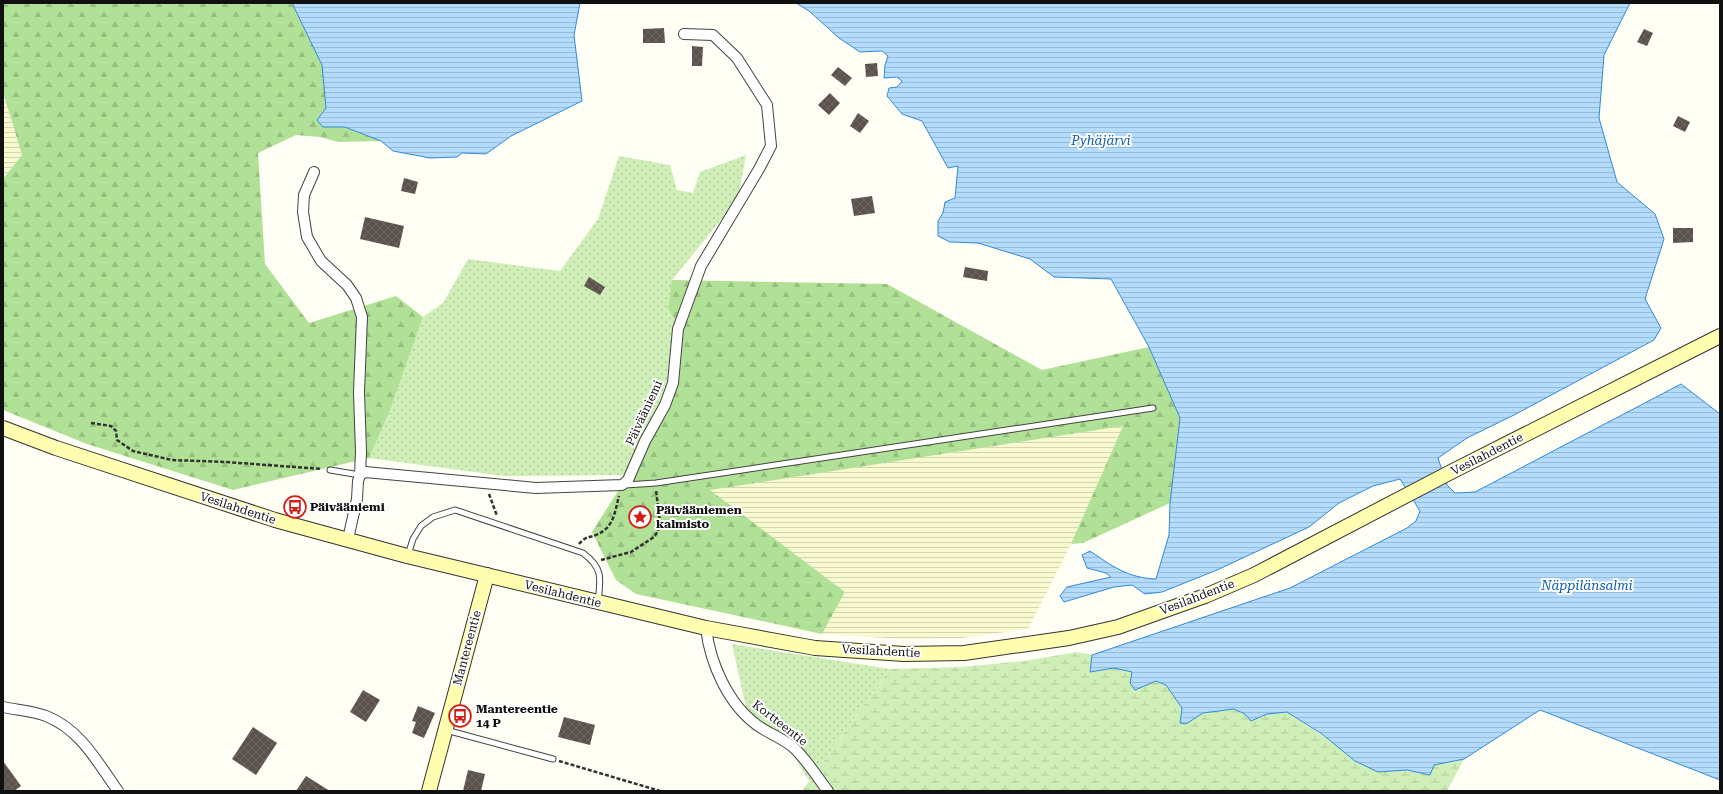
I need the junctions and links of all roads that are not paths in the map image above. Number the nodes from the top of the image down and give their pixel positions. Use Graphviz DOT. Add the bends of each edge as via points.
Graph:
graph roads {
  1 [pos="684,34"];
  2 [pos="314,172"];
  3 [pos="1720,336"];
  4 [pos="1153,408"];
  5 [pos="3,428"];
  6 [pos="330,470"];
  7 [pos="360,475"];
  8 [pos="622,486"];
  9 [pos="348,539"];
  10 [pos="407,556"];
  11 [pos="487,575"];
  12 [pos="598,602"];
  13 [pos="706,628"];
  14 [pos="3,707"];
  15 [pos="445,730"];
  16 [pos="553,759"];
  17 [pos="118,791"];
  18 [pos="430,791"];
  19 [pos="828,791"];
  1 -- 8 [label="street, Päivääniemi" via="713,36 737,58 767,105 771,146 701,266 678,329 673,383 665,405 645,441 628,480"];
  2 -- 7 [label="street" via="304,195 303,212 307,237 321,261 356,298 362,317 359,392"];
  3 -- 13 [label="main road, Vesilahdentie" via="1254,575 1205,596 1118,627 1069,638 964,653 904,654 815,648"];
  4 -- 8 [label="lane"];
  5 -- 9 [label="main road, Vesilahdentie" via="243,510"];
  6 -- 7 [label="lane"];
  7 -- 8 [label="street" via="365,472 536,488"];
  7 -- 9 [label="street"];
  9 -- 10 [label="main road, Vesilahdentie"];
  10 -- 11 [label="main road, Vesilahdentie"];
  10 -- 12 [label="lane" via="421,526 433,517 455,510 583,552 595,562 601,580"];
  11 -- 12 [label="main road, Vesilahdentie"];
  11 -- 15 [label="main road, Mantereentie"];
  12 -- 13 [label="main road, Vesilahdentie"];
  13 -- 19 [label="street, Kortteentie" via="714,663 733,700 758,726 794,748"];
  14 -- 17 [label="street" via="45,716 67,726 83,742"];
  15 -- 16 [label="lane"];
  15 -- 18 [label="main road, Mantereentie"];
}
